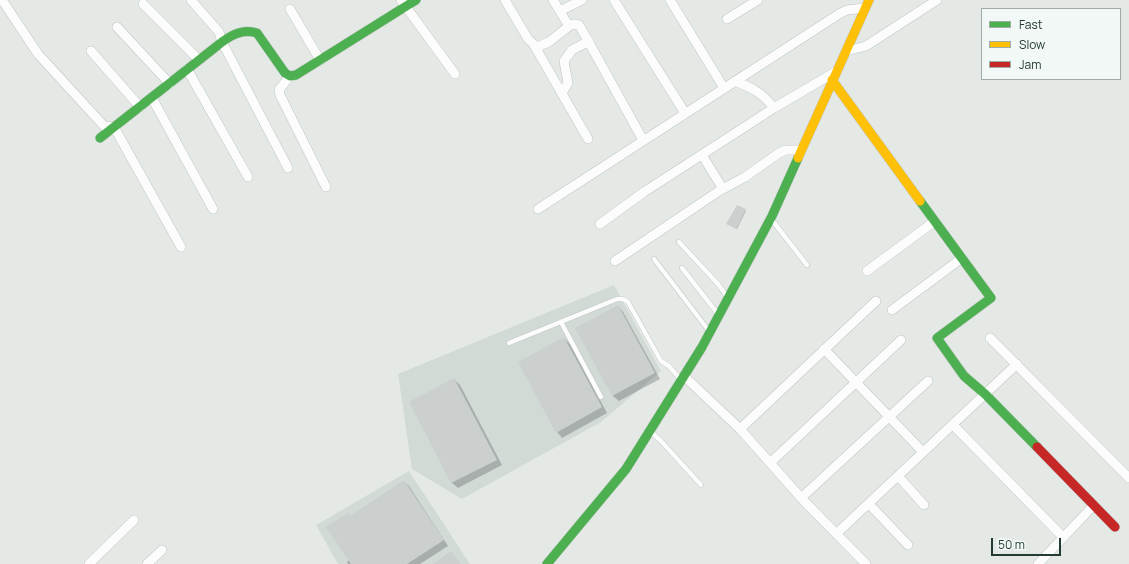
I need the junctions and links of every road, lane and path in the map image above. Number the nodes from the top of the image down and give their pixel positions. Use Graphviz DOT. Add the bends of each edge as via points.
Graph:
graph roads {
  1 [pos="2,0"];
  2 [pos="191,0"];
  3 [pos="416,0"];
  4 [pos="505,0"];
  5 [pos="553,0"];
  6 [pos="582,0"];
  7 [pos="614,0"];
  8 [pos="670,0"];
  9 [pos="758,0"];
  10 [pos="937,0"];
  11 [pos="403,3"];
  12 [pos="143,4"];
  13 [pos="867,4"];
  14 [pos="290,9"];
  15 [pos="560,11"];
  16 [pos="727,19"];
  17 [pos="569,26"];
  18 [pos="117,27"];
  19 [pos="589,41"];
  20 [pos="222,42"];
  21 [pos="534,45"];
  22 [pos="91,51"];
  23 [pos="846,52"];
  24 [pos="199,60"];
  25 [pos="320,60"];
  26 [pos="187,70"];
  27 [pos="837,71"];
  28 [pos="455,74"];
  29 [pos="290,76"];
  30 [pos="832,80"];
  31 [pos="735,81"];
  32 [pos="170,84"];
  33 [pos="724,88"];
  34 [pos="562,93"];
  35 [pos="152,98"];
  36 [pos="140,107"];
  37 [pos="774,108"];
  38 [pos="685,113"];
  39 [pos="114,127"];
  40 [pos="100,138"];
  41 [pos="588,139"];
  42 [pos="643,140"];
  43 [pos="801,150"];
  44 [pos="702,155"];
  45 [pos="288,168"];
  46 [pos="248,177"];
  47 [pos="326,186"];
  48 [pos="723,189"];
  49 [pos="213,209"];
  50 [pos="538,209"];
  51 [pos="771,218"];
  52 [pos="935,221"];
  53 [pos="600,224"];
  54 [pos="680,242"];
  55 [pos="181,247"];
  56 [pos="962,258"];
  57 [pos="654,259"];
  58 [pos="615,261"];
  59 [pos="807,265"];
  60 [pos="682,268"];
  61 [pos="867,271"];
  62 [pos="728,298"];
  63 [pos="876,301"];
  64 [pos="892,310"];
  65 [pos="719,315"];
  66 [pos="561,322"];
  67 [pos="710,332"];
  68 [pos="990,338"];
  69 [pos="901,340"];
  70 [pos="509,343"];
  71 [pos="824,349"];
  72 [pos="1017,364"];
  73 [pos="683,378"];
  74 [pos="928,381"];
  75 [pos="857,382"];
  76 [pos="985,394"];
  77 [pos="600,397"];
  78 [pos="889,416"];
  79 [pos="953,425"];
  80 [pos="740,429"];
  81 [pos="650,431"];
  82 [pos="923,452"];
  83 [pos="770,463"];
  84 [pos="898,476"];
  85 [pos="1129,478"];
  86 [pos="701,485"];
  87 [pos="801,498"];
  88 [pos="869,504"];
  89 [pos="924,505"];
  90 [pos="1094,506"];
  91 [pos="134,520"];
  92 [pos="1115,527"];
  93 [pos="836,534"];
  94 [pos="1064,537"];
  95 [pos="908,545"];
  96 [pos="162,550"];
  97 [pos="89,564"];
  98 [pos="147,564"];
  99 [pos="547,564"];
  100 [pos="866,564"];
  101 [pos="1038,564"];
  1 -- 39 [label="street" via="51,69 104,126"];
  2 -- 20 [label="street" via="219,32"];
  3 -- 11 [label="street"];
  4 -- 21 [label="street"];
  5 -- 15 [label="street"];
  6 -- 15 [label="street"];
  7 -- 38 [label="street"];
  8 -- 33 [label="street"];
  9 -- 16 [label="street"];
  10 -- 23 [label="street" via="866,46"];
  11 -- 25 [label="street"];
  11 -- 28 [label="street"];
  12 -- 24 [label="street"];
  13 -- 23 [label="street"];
  13 -- 31 [label="street" via="839,14"];
  14 -- 25 [label="street"];
  15 -- 17 [label="street"];
  17 -- 19 [label="street" via="578,25"];
  17 -- 21 [label="street" via="549,42 537,47"];
  18 -- 32 [label="street"];
  19 -- 34 [label="street" via="572,50 564,61 568,83"];
  19 -- 42 [label="street"];
  20 -- 24 [label="street"];
  20 -- 29 [label="street" via="243,31 257,33 285,73"];
  20 -- 45 [label="street"];
  21 -- 34 [label="street"];
  22 -- 36 [label="street"];
  23 -- 27 [label="street"];
  24 -- 26 [label="street"];
  25 -- 29 [label="street"];
  26 -- 32 [label="street"];
  26 -- 46 [label="street"];
  27 -- 30 [label="street"];
  27 -- 37 [label="street"];
  29 -- 47 [label="street" via="279,90 280,95"];
  30 -- 43 [label="street"];
  30 -- 52 [label="street"];
  31 -- 33 [label="street"];
  31 -- 37 [label="street" via="765,96"];
  32 -- 35 [label="street"];
  33 -- 38 [label="street"];
  34 -- 41 [label="street"];
  35 -- 36 [label="street"];
  35 -- 49 [label="street"];
  36 -- 39 [label="street"];
  37 -- 44 [label="street"];
  38 -- 42 [label="street"];
  39 -- 40 [label="street"];
  39 -- 55 [label="street"];
  42 -- 50 [label="street"];
  43 -- 48 [label="street" via="778,153 745,177"];
  43 -- 51 [label="street"];
  44 -- 48 [label="street"];
  44 -- 53 [label="street" via="630,201"];
  48 -- 58 [label="street"];
  51 -- 59 [label="lane"];
  51 -- 62 [label="street"];
  52 -- 56 [label="street"];
  52 -- 61 [label="street"];
  54 -- 62 [label="lane"];
  56 -- 64 [label="street"];
  56 -- 76 [label="street" via="991,298 936,338 964,376"];
  57 -- 67 [label="lane"];
  60 -- 65 [label="lane"];
  62 -- 65 [label="street"];
  63 -- 71 [label="street"];
  65 -- 67 [label="street"];
  66 -- 70 [label="lane"];
  66 -- 73 [label="lane" via="617,299 623,299 628,302 662,361"];
  66 -- 77 [label="lane"];
  67 -- 73 [label="street"];
  68 -- 72 [label="street"];
  69 -- 75 [label="street"];
  71 -- 75 [label="street"];
  71 -- 80 [label="street"];
  72 -- 76 [label="street"];
  72 -- 85 [label="street"];
  73 -- 80 [label="street"];
  73 -- 81 [label="street"];
  74 -- 78 [label="street"];
  75 -- 78 [label="street"];
  75 -- 83 [label="street"];
  76 -- 79 [label="street"];
  76 -- 90 [label="street"];
  78 -- 82 [label="street"];
  78 -- 87 [label="street"];
  79 -- 82 [label="street"];
  79 -- 94 [label="street"];
  80 -- 83 [label="street"];
  81 -- 86 [label="lane"];
  81 -- 99 [label="street" via="626,469"];
  82 -- 84 [label="street"];
  83 -- 87 [label="street"];
  84 -- 88 [label="street"];
  84 -- 89 [label="street"];
  87 -- 93 [label="street"];
  88 -- 93 [label="street"];
  88 -- 95 [label="street"];
  90 -- 92 [label="street"];
  90 -- 94 [label="street"];
  91 -- 97 [label="street"];
  93 -- 100 [label="street"];
  94 -- 101 [label="street"];
  96 -- 98 [label="street"];
}
